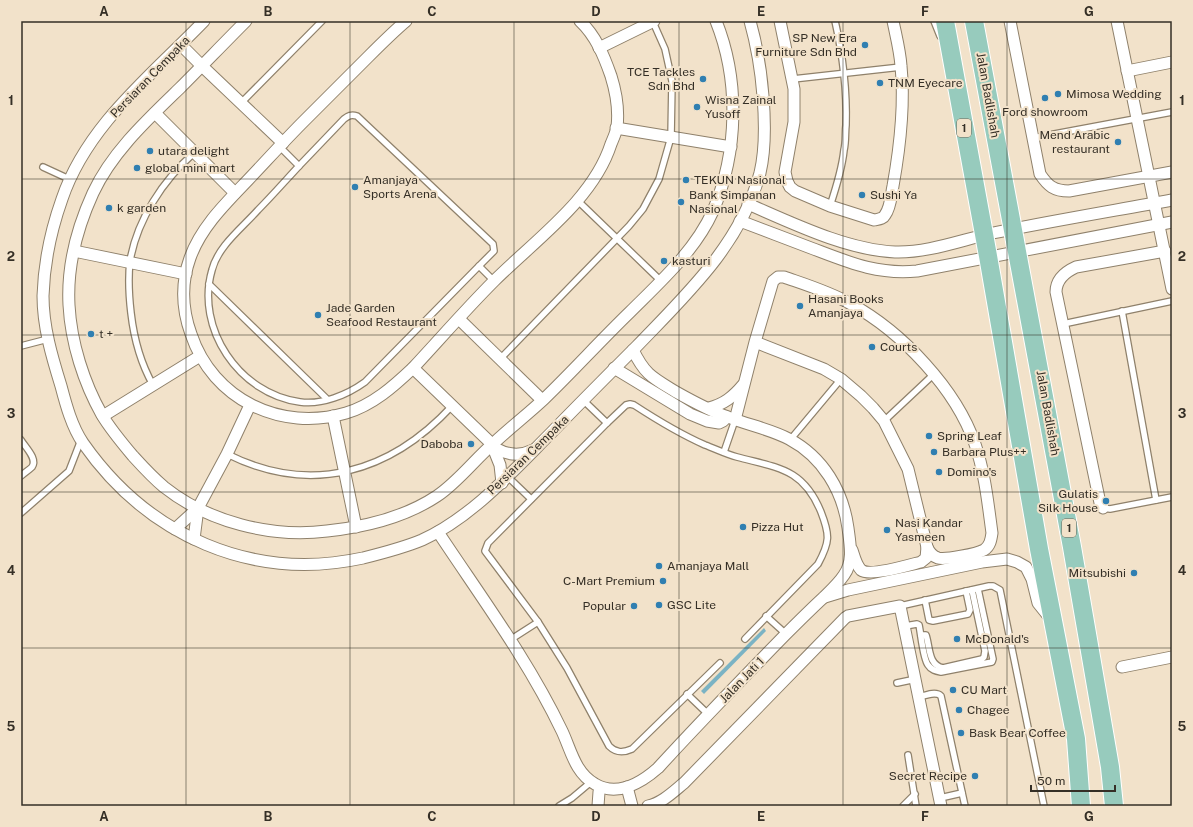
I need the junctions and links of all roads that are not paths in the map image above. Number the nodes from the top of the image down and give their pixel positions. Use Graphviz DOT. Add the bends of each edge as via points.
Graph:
graph roads {
  1 [pos="204,21"];
  2 [pos="246,21"];
  3 [pos="322,21"];
  4 [pos="580,21"];
  5 [pos="653,21"];
  6 [pos="716,21"];
  7 [pos="750,21"];
  8 [pos="780,21"];
  9 [pos="835,21"];
  10 [pos="893,21"];
  11 [pos="934,21"];
  12 [pos="945,21"];
  13 [pos="974,21"];
  14 [pos="1010,21"];
  15 [pos="1117,21"];
  16 [pos="401,22"];
  17 [pos="181,45"];
  18 [pos="599,48"];
  19 [pos="1172,62"];
  20 [pos="202,66"];
  21 [pos="952,66"];
  22 [pos="901,67"];
  23 [pos="1127,71"];
  24 [pos="845,74"];
  25 [pos="793,79"];
  26 [pos="241,103"];
  27 [pos="1172,112"];
  28 [pos="154,113"];
  29 [pos="1136,119"];
  30 [pos="616,128"];
  31 [pos="671,137"];
  32 [pos="1033,138"];
  33 [pos="281,145"];
  34 [pos="731,147"];
  35 [pos="194,153"];
  36 [pos="299,166"];
  37 [pos="43,167"];
  38 [pos="1172,172"];
  39 [pos="1149,177"];
  40 [pos="69,180"];
  41 [pos="235,193"];
  42 [pos="1172,200"];
  43 [pos="578,201"];
  44 [pos="1155,203"];
  45 [pos="748,204"];
  46 [pos="830,206"];
  47 [pos="740,221"];
  48 [pos="1172,222"];
  49 [pos="1159,224"];
  50 [pos="1013,229"];
  51 [pos="1134,229"];
  52 [pos="984,235"];
  53 [pos="617,240"];
  54 [pos="1164,250"];
  55 [pos="74,251"];
  56 [pos="1017,251"];
  57 [pos="988,256"];
  58 [pos="130,262"];
  59 [pos="479,266"];
  60 [pos="186,274"];
  61 [pos="494,281"];
  62 [pos="661,282"];
  63 [pos="209,284"];
  64 [pos="1172,289"];
  65 [pos="1172,301"];
  66 [pos="1122,311"];
  67 [pos="459,319"];
  68 [pos="1063,324"];
  69 [pos="48,339"];
  70 [pos="755,342"];
  71 [pos="21,346"];
  72 [pos="633,350"];
  73 [pos="200,356"];
  74 [pos="500,359"];
  75 [pos="413,368"];
  76 [pos="614,368"];
  77 [pos="933,375"];
  78 [pos="841,379"];
  79 [pos="744,383"];
  80 [pos="153,385"];
  81 [pos="327,399"];
  82 [pos="542,400"];
  83 [pos="583,400"];
  84 [pos="250,405"];
  85 [pos="452,406"];
  86 [pos="709,408"];
  87 [pos="103,416"];
  88 [pos="332,416"];
  89 [pos="731,418"];
  90 [pos="884,421"];
  91 [pos="607,423"];
  92 [pos="21,440"];
  93 [pos="81,440"];
  94 [pos="790,440"];
  95 [pos="492,445"];
  96 [pos="537,448"];
  97 [pos="724,452"];
  98 [pos="227,454"];
  99 [pos="344,472"];
  100 [pos="21,476"];
  101 [pos="505,480"];
  102 [pos="1172,497"];
  103 [pos="531,499"];
  104 [pos="1156,500"];
  105 [pos="198,508"];
  106 [pos="1103,508"];
  107 [pos="21,513"];
  108 [pos="356,527"];
  109 [pos="176,529"];
  110 [pos="438,532"];
  111 [pos="194,539"];
  112 [pos="927,547"];
  113 [pos="851,549"];
  114 [pos="980,557"];
  115 [pos="972,590"];
  116 [pos="823,597"];
  117 [pos="924,600"];
  118 [pos="900,606"];
  119 [pos="766,616"];
  120 [pos="538,622"];
  121 [pos="1054,623"];
  122 [pos="905,626"];
  123 [pos="786,634"];
  124 [pos="921,635"];
  125 [pos="745,639"];
  126 [pos="510,640"];
  127 [pos="1172,657"];
  128 [pos="720,663"];
  129 [pos="1122,667"];
  130 [pos="916,679"];
  131 [pos="897,683"];
  132 [pos="687,694"];
  133 [pos="920,697"];
  134 [pos="709,715"];
  135 [pos="908,755"];
  136 [pos="596,784"];
  137 [pos="627,787"];
  138 [pos="962,793"];
  139 [pos="915,794"];
  140 [pos="940,802"];
  141 [pos="559,806"];
  142 [pos="598,806"];
  143 [pos="632,806"];
  144 [pos="648,806"];
  145 [pos="903,806"];
  146 [pos="916,806"];
  147 [pos="965,806"];
  148 [pos="1044,806"];
  149 [pos="1081,806"];
  150 [pos="1114,806"];
  1 -- 17 [label="street, Persiaran Cempaka"];
  2 -- 20 [label="street"];
  3 -- 26 [label="lane"];
  4 -- 18 [label="street"];
  5 -- 18 [label="street"];
  5 -- 31 [label="lane" via="665,49 672,81"];
  6 -- 34 [label="street" via="732,81"];
  7 -- 45 [label="street, Persiaran Cempaka" via="762,76 764,144 760,172"];
  8 -- 25 [label="street"];
  9 -- 24 [label="lane"];
  10 -- 22 [label="street"];
  11 -- 21 [label="lane"];
  12 -- 21 [label="main road, 1"];
  13 -- 50 [label="main road, Jalan Badlishah / 1"];
  14 -- 32 [label="street"];
  15 -- 23 [label="street"];
  16 -- 33 [label="street"];
  17 -- 20 [label="street"];
  17 -- 40 [label="street, Persiaran Cempaka" via="114,113"];
  18 -- 30 [label="street" via="613,84 617,106"];
  19 -- 23 [label="street"];
  20 -- 26 [label="street"];
  20 -- 28 [label="street"];
  21 -- 52 [label="main road, 1"];
  22 -- 24 [label="lane"];
  22 -- 46 [label="street" via="902,106 898,161 889,208 884,216 874,220"];
  23 -- 29 [label="street"];
  24 -- 25 [label="lane"];
  24 -- 46 [label="lane" via="845,149"];
  25 -- 46 [label="street" via="795,110 785,172 787,181 795,191"];
  26 -- 33 [label="street"];
  27 -- 29 [label="lane"];
  28 -- 35 [label="street"];
  28 -- 55 [label="street" via="102,174 86,210"];
  29 -- 32 [label="lane"];
  29 -- 39 [label="street"];
  30 -- 31 [label="street"];
  30 -- 43 [label="street" via="594,180"];
  31 -- 34 [label="street"];
  31 -- 53 [label="lane" via="659,179 643,209"];
  32 -- 39 [label="street" via="1040,174 1046,184 1053,189 1069,192"];
  33 -- 36 [label="lane"];
  33 -- 41 [label="street"];
  34 -- 62 [label="street" via="711,216 693,245"];
  35 -- 41 [label="street"];
  35 -- 58 [label="lane" via="183,162 154,200 140,228"];
  36 -- 59 [label="lane" via="344,119 353,114 357,116 493,244 494,251"];
  36 -- 63 [label="lane" via="223,248 215,261"];
  37 -- 40 [label="lane"];
  38 -- 39 [label="street"];
  39 -- 44 [label="street"];
  40 -- 69 [label="street, Persiaran Cempaka" via="48,248 43,299"];
  41 -- 60 [label="street" via="197,242"];
  42 -- 44 [label="street"];
  43 -- 53 [label="lane"];
  43 -- 61 [label="street"];
  44 -- 49 [label="street"];
  44 -- 50 [label="street"];
  45 -- 47 [label="street, Persiaran Cempaka"];
  45 -- 52 [label="street" via="857,246 894,252 929,248"];
  47 -- 57 [label="street" via="846,261 884,271 917,271"];
  47 -- 72 [label="street, Persiaran Cempaka" via="697,283"];
  48 -- 49 [label="street"];
  49 -- 51 [label="street"];
  49 -- 54 [label="street"];
  50 -- 52 [label="street"];
  50 -- 56 [label="main road, Jalan Badlishah / 1"];
  51 -- 54 [label="street" via="1152,233 1161,240"];
  51 -- 56 [label="street"];
  52 -- 57 [label="main road, 1"];
  53 -- 62 [label="lane"];
  53 -- 74 [label="lane"];
  54 -- 64 [label="street"];
  54 -- 68 [label="street" via="1068,270 1056,286"];
  55 -- 58 [label="street"];
  55 -- 87 [label="street" via="69,293 71,322 86,382"];
  56 -- 57 [label="street"];
  56 -- 150 [label="main road, Jalan Badlishah / 1" via="1072,547 1110,768"];
  57 -- 121 [label="main road, 1"];
  58 -- 60 [label="street"];
  58 -- 80 [label="lane" via="129,295 134,336 141,361"];
  59 -- 61 [label="lane"];
  59 -- 81 [label="lane" via="365,382 354,390"];
  60 -- 73 [label="street" via="184,308 194,345"];
  61 -- 67 [label="street"];
  62 -- 82 [label="street"];
  63 -- 81 [label="lane"];
  63 -- 81 [label="lane" via="208,308 216,335 236,367 248,379 274,395 288,399 314,402"];
  65 -- 66 [label="lane"];
  66 -- 68 [label="lane"];
  66 -- 104 [label="lane"];
  67 -- 74 [label="street"];
  67 -- 75 [label="street"];
  68 -- 106 [label="street"];
  69 -- 71 [label="lane"];
  69 -- 93 [label="street, Persiaran Cempaka" via="64,398"];
  70 -- 77 [label="street" via="773,281 778,277 784,277 841,298 870,315 906,345"];
  70 -- 78 [label="street"];
  70 -- 79 [label="street"];
  72 -- 76 [label="street, Persiaran Cempaka"];
  72 -- 86 [label="street, Jalan Jati 1" via="645,371 655,379 691,401"];
  73 -- 80 [label="street"];
  73 -- 84 [label="street" via="223,385"];
  74 -- 82 [label="street"];
  75 -- 85 [label="street"];
  75 -- 88 [label="street" via="371,401"];
  76 -- 83 [label="street, Persiaran Cempaka"];
  76 -- 89 [label="street" via="690,414 719,423"];
  77 -- 90 [label="lane"];
  77 -- 114 [label="street" via="964,417 980,463 992,533 990,543"];
  78 -- 90 [label="street"];
  78 -- 94 [label="lane"];
  79 -- 86 [label="street" via="730,399"];
  79 -- 89 [label="street"];
  80 -- 87 [label="street"];
  82 -- 95 [label="street"];
  83 -- 91 [label="lane"];
  83 -- 96 [label="street, Persiaran Cempaka"];
  84 -- 88 [label="street" via="289,417"];
  84 -- 98 [label="street"];
  85 -- 95 [label="street"];
  85 -- 99 [label="lane" via="401,449"];
  86 -- 89 [label="street, Jalan Jati 1"];
  87 -- 105 [label="street" via="147,471 179,498"];
  88 -- 99 [label="street"];
  89 -- 94 [label="street, Jalan Jati 1"];
  89 -- 97 [label="lane"];
  90 -- 112 [label="street" via="908,469"];
  91 -- 97 [label="lane" via="630,404 681,433"];
  91 -- 103 [label="lane"];
  92 -- 100 [label="lane" via="34,462 32,468"];
  93 -- 107 [label="lane" via="69,471"];
  93 -- 109 [label="street, Persiaran Cempaka" via="127,494 154,516"];
  94 -- 113 [label="street, Jalan Jati 1" via="824,468 834,483 846,517"];
  95 -- 96 [label="street" via="514,454 522,454"];
  95 -- 101 [label="street"];
  95 -- 108 [label="street" via="438,496 409,512"];
  96 -- 101 [label="street, Persiaran Cempaka"];
  97 -- 119 [label="lane" via="781,468 802,481 816,500 828,535 818,564"];
  98 -- 99 [label="lane" via="254,466 288,474 309,476"];
  98 -- 105 [label="street"];
  99 -- 108 [label="street"];
  101 -- 103 [label="lane"];
  101 -- 110 [label="street, Persiaran Cempaka" via="457,520"];
  102 -- 104 [label="lane"];
  103 -- 120 [label="lane" via="488,543 485,552"];
  104 -- 106 [label="lane" via="1110,509"];
  105 -- 108 [label="street" via="225,520 253,528 316,532"];
  105 -- 109 [label="street"];
  105 -- 111 [label="street"];
  109 -- 111 [label="street, Persiaran Cempaka"];
  110 -- 111 [label="street, Persiaran Cempaka" via="378,554 319,564 258,560 216,549"];
  110 -- 126 [label="street"];
  112 -- 113 [label="street" via="926,558 921,562 871,573 861,569"];
  112 -- 114 [label="street" via="934,556 942,559"];
  113 -- 116 [label="street, Jalan Jati 1" via="850,563 844,574"];
  114 -- 116 [label="street"];
  114 -- 121 [label="street" via="1007,559 1026,568 1032,579 1038,603"];
  115 -- 117 [label="lane"];
  115 -- 117 [label="lane" via="970,612 954,617 931,621"];
  115 -- 124 [label="lane" via="986,651 982,659 940,667 932,661 926,635"];
  115 -- 124 [label="lane" via="992,662 936,672 926,663"];
  115 -- 148 [label="lane" via="994,586 1001,594"];
  116 -- 123 [label="street, Jalan Jati 1"];
  117 -- 118 [label="lane"];
  118 -- 122 [label="street"];
  118 -- 144 [label="street" via="845,618 684,783"];
  119 -- 123 [label="lane"];
  119 -- 125 [label="lane"];
  120 -- 126 [label="lane"];
  120 -- 132 [label="lane" via="613,750 622,752 632,749"];
  121 -- 149 [label="main road, 1" via="1076,739"];
  122 -- 124 [label="lane" via="919,625"];
  122 -- 130 [label="street"];
  123 -- 134 [label="street, Jalan Jati 1"];
  126 -- 136 [label="street" via="541,690 575,763 586,778"];
  127 -- 129 [label="street"];
  128 -- 132 [label="lane"];
  130 -- 131 [label="lane"];
  130 -- 133 [label="street"];
  132 -- 134 [label="lane"];
  133 -- 138 [label="lane" via="936,693 941,696"];
  133 -- 140 [label="street"];
  134 -- 137 [label="street, Jalan Jati 1" via="654,771 637,784"];
  135 -- 139 [label="lane"];
  136 -- 137 [label="street, Jalan Jati 1" via="611,790"];
  136 -- 141 [label="lane"];
  136 -- 142 [label="street"];
  137 -- 143 [label="street"];
  138 -- 140 [label="lane"];
  138 -- 147 [label="lane"];
  139 -- 145 [label="lane"];
  139 -- 146 [label="lane"];
}
